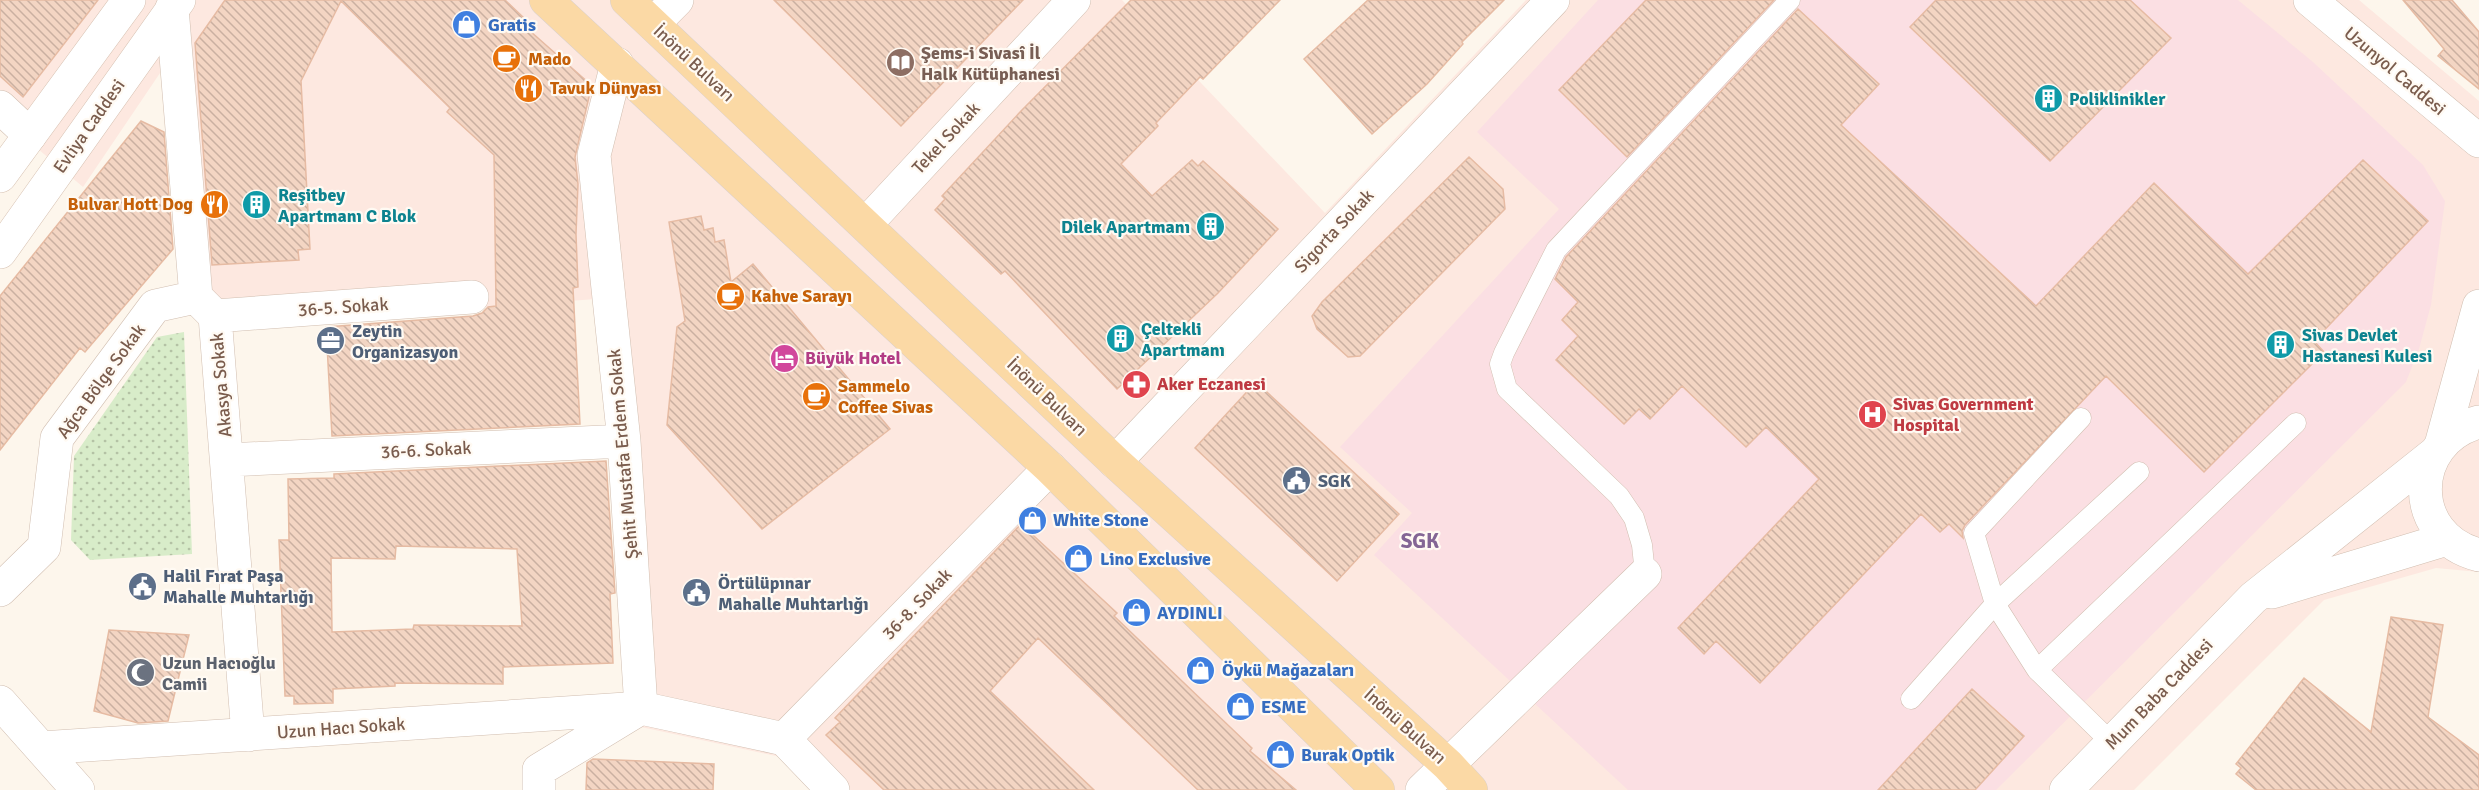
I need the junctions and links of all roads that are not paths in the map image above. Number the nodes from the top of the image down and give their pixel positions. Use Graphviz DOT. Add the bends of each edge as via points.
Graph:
graph roads {
  1 [pos="129,0"];
  2 [pos="546,0"];
  3 [pos="627,0"];
  4 [pos="677,0"];
  5 [pos="1074,0"];
  6 [pos="1553,0"];
  7 [pos="1790,0"];
  8 [pos="2310,0"];
  9 [pos="176,4"];
  10 [pos="653,24"];
  11 [pos="617,64"];
  12 [pos="0,107"];
  13 [pos="30,135"];
  14 [pos="2479,141"];
  15 [pos="0,176"];
  16 [pos="866,224"];
  17 [pos="0,252"];
  18 [pos="472,297"];
  19 [pos="2479,306"];
  20 [pos="205,307"];
  21 [pos="2081,418"];
  22 [pos="2479,422"];
  23 [pos="2296,423"];
  24 [pos="624,441"];
  25 [pos="2438,450"];
  26 [pos="227,460"];
  27 [pos="1115,462"];
  28 [pos="1050,468"];
  29 [pos="2139,472"];
  30 [pos="2447,539"];
  31 [pos="2479,555"];
  32 [pos="1645,574"];
  33 [pos="0,590"];
  34 [pos="2253,598"];
  35 [pos="1995,604"];
  36 [pos="2037,670"];
  37 [pos="1911,699"];
  38 [pos="0,702"];
  39 [pos="641,708"];
  40 [pos="248,735"];
  41 [pos="784,739"];
  42 [pos="2112,743"];
  43 [pos="41,748"];
  44 [pos="1448,765"];
  45 [pos="78,790"];
  46 [pos="538,790"];
  47 [pos="833,790"];
  48 [pos="1378,790"];
  49 [pos="1422,790"];
  50 [pos="1471,790"];
  51 [pos="2066,790"];
  1 -- 13 [label="street"];
  2 -- 11 [label="main road"];
  3 -- 10 [label="main road, İnönü Bulvarı"];
  4 -- 10 [label="street"];
  5 -- 16 [label="street, Tekel Sokak"];
  6 -- 27 [label="street, Sigorta Sokak"];
  7 -- 32 [label="lane" via="1556,250 1500,364 1507,389 1619,496 1634,518"];
  8 -- 14 [label="street, Uzunyol Caddesi"];
  9 -- 17 [label="street, Evliya Caddesi"];
  9 -- 20 [label="street, Akasya Sokak"];
  10 -- 16 [label="main road, İnönü Bulvarı"];
  11 -- 24 [label="street, Şehit Mustafa Erdem Sokak" via="594,155"];
  11 -- 28 [label="main road"];
  12 -- 13 [label="street"];
  13 -- 15 [label="street"];
  16 -- 27 [label="main road, İnönü Bulvarı"];
  18 -- 20 [label="street, 36-5. Sokak"];
  19 -- 25 [label="street"];
  20 -- 26 [label="street, Akasya Sokak"];
  20 -- 33 [label="street, Ağca Bölge Sokak" via="155,306 57,438 44,547"];
  21 -- 35 [label="lane" via="1974,533"];
  22 -- 25 [label="street, Mum Baba Caddesi" via="2458,430"];
  23 -- 36 [label="lane"];
  24 -- 26 [label="street, 36-6. Sokak"];
  24 -- 39 [label="street, Şehit Mustafa Erdem Sokak"];
  25 -- 30 [label="street" via="2426,476 2426,499 2434,522"];
  25 -- 34 [label="street, Mum Baba Caddesi"];
  26 -- 40 [label="street, Akasya Sokak"];
  27 -- 44 [label="main road, İnönü Bulvarı"];
  28 -- 41 [label="street, 36-8. Sokak"];
  28 -- 48 [label="main road"];
  29 -- 35 [label="lane"];
  30 -- 31 [label="street"];
  30 -- 34 [label="street, Mum Baba Caddesi"];
  32 -- 44 [label="street"];
  34 -- 42 [label="street, Mum Baba Caddesi"];
  35 -- 36 [label="lane"];
  35 -- 37 [label="lane"];
  36 -- 42 [label="lane"];
  38 -- 43 [label="street"];
  39 -- 40 [label="street, Uzun Hacı Sokak"];
  39 -- 41 [label="street, Uzun Hacı Sokak"];
  39 -- 46 [label="street" via="539,770"];
  40 -- 43 [label="street, Uzun Hacı Sokak"];
  41 -- 47 [label="street"];
  42 -- 51 [label="street, Mum Baba Caddesi"];
  43 -- 45 [label="street"];
  44 -- 49 [label="street"];
  44 -- 50 [label="main road, İnönü Bulvarı"];
}
